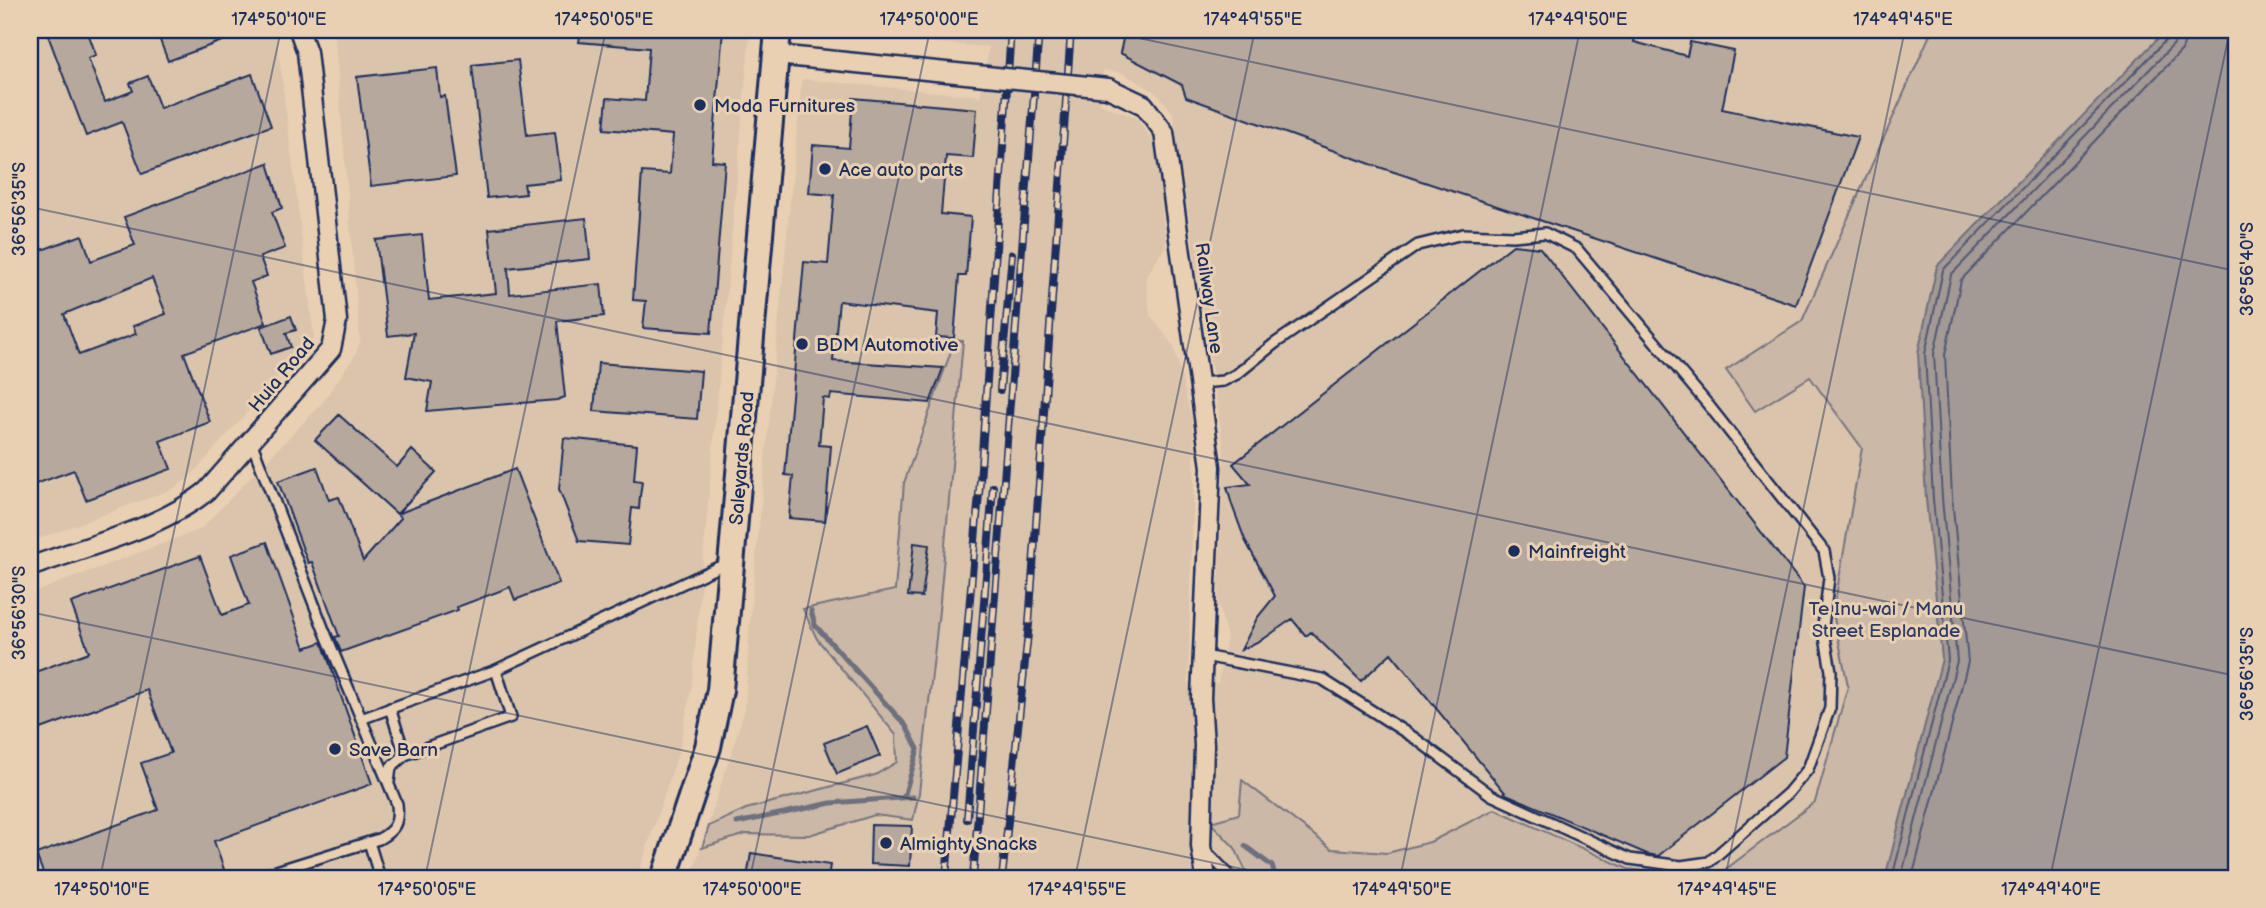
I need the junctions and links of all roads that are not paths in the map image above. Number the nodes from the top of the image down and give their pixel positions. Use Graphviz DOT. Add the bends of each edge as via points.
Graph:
graph roads {
  1 [pos="299,30"];
  2 [pos="778,30"];
  3 [pos="776,55"];
  4 [pos="1201,383"];
  5 [pos="251,442"];
  6 [pos="731,561"];
  7 [pos="30,567"];
  8 [pos="1204,656"];
  9 [pos="496,670"];
  10 [pos="390,708"];
  11 [pos="361,719"];
  12 [pos="405,755"];
  13 [pos="389,785"];
  14 [pos="369,842"];
  15 [pos="1201,846"];
  16 [pos="254,878"];
  17 [pos="380,878"];
  18 [pos="664,878"];
  19 [pos="1206,878"];
  20 [pos="1232,878"];
  1 -- 5 [label="street, Huia Road" via="307,52 336,334 321,364"];
  2 -- 3 [label="main road, Saleyards Road"];
  3 -- 4 [label="street, Railway Lane, bridge" via="1108,88 1144,105 1164,132"];
  3 -- 6 [label="main road, Saleyards Road"];
  4 -- 8 [label="street, Railway Lane" via="1211,467"];
  4 -- 8 [label="lane" via="1237,374 1273,344 1418,245 1463,234 1545,233 1577,249 1824,551 1829,578 1823,626 1831,671 1830,708 1808,769 1788,793 1709,862 1681,866 1630,859 1490,795 1416,739 1322,679"];
  5 -- 7 [label="street, Huia Road" via="207,491 177,512"];
  5 -- 11 [label="lane"];
  6 -- 9 [label="lane"];
  6 -- 18 [label="main road, Saleyards Road" via="714,720"];
  8 -- 15 [label="street, Railway Lane"];
  9 -- 10 [label="lane"];
  9 -- 12 [label="lane" via="511,717"];
  10 -- 11 [label="lane"];
  10 -- 12 [label="lane"];
  11 -- 13 [label="lane"];
  12 -- 13 [label="lane" via="391,767"];
  13 -- 14 [label="lane" via="398,819 392,832"];
  14 -- 16 [label="lane"];
  14 -- 17 [label="lane"];
  15 -- 19 [label="street, Railway Lane"];
  15 -- 20 [label="lane"];
}
